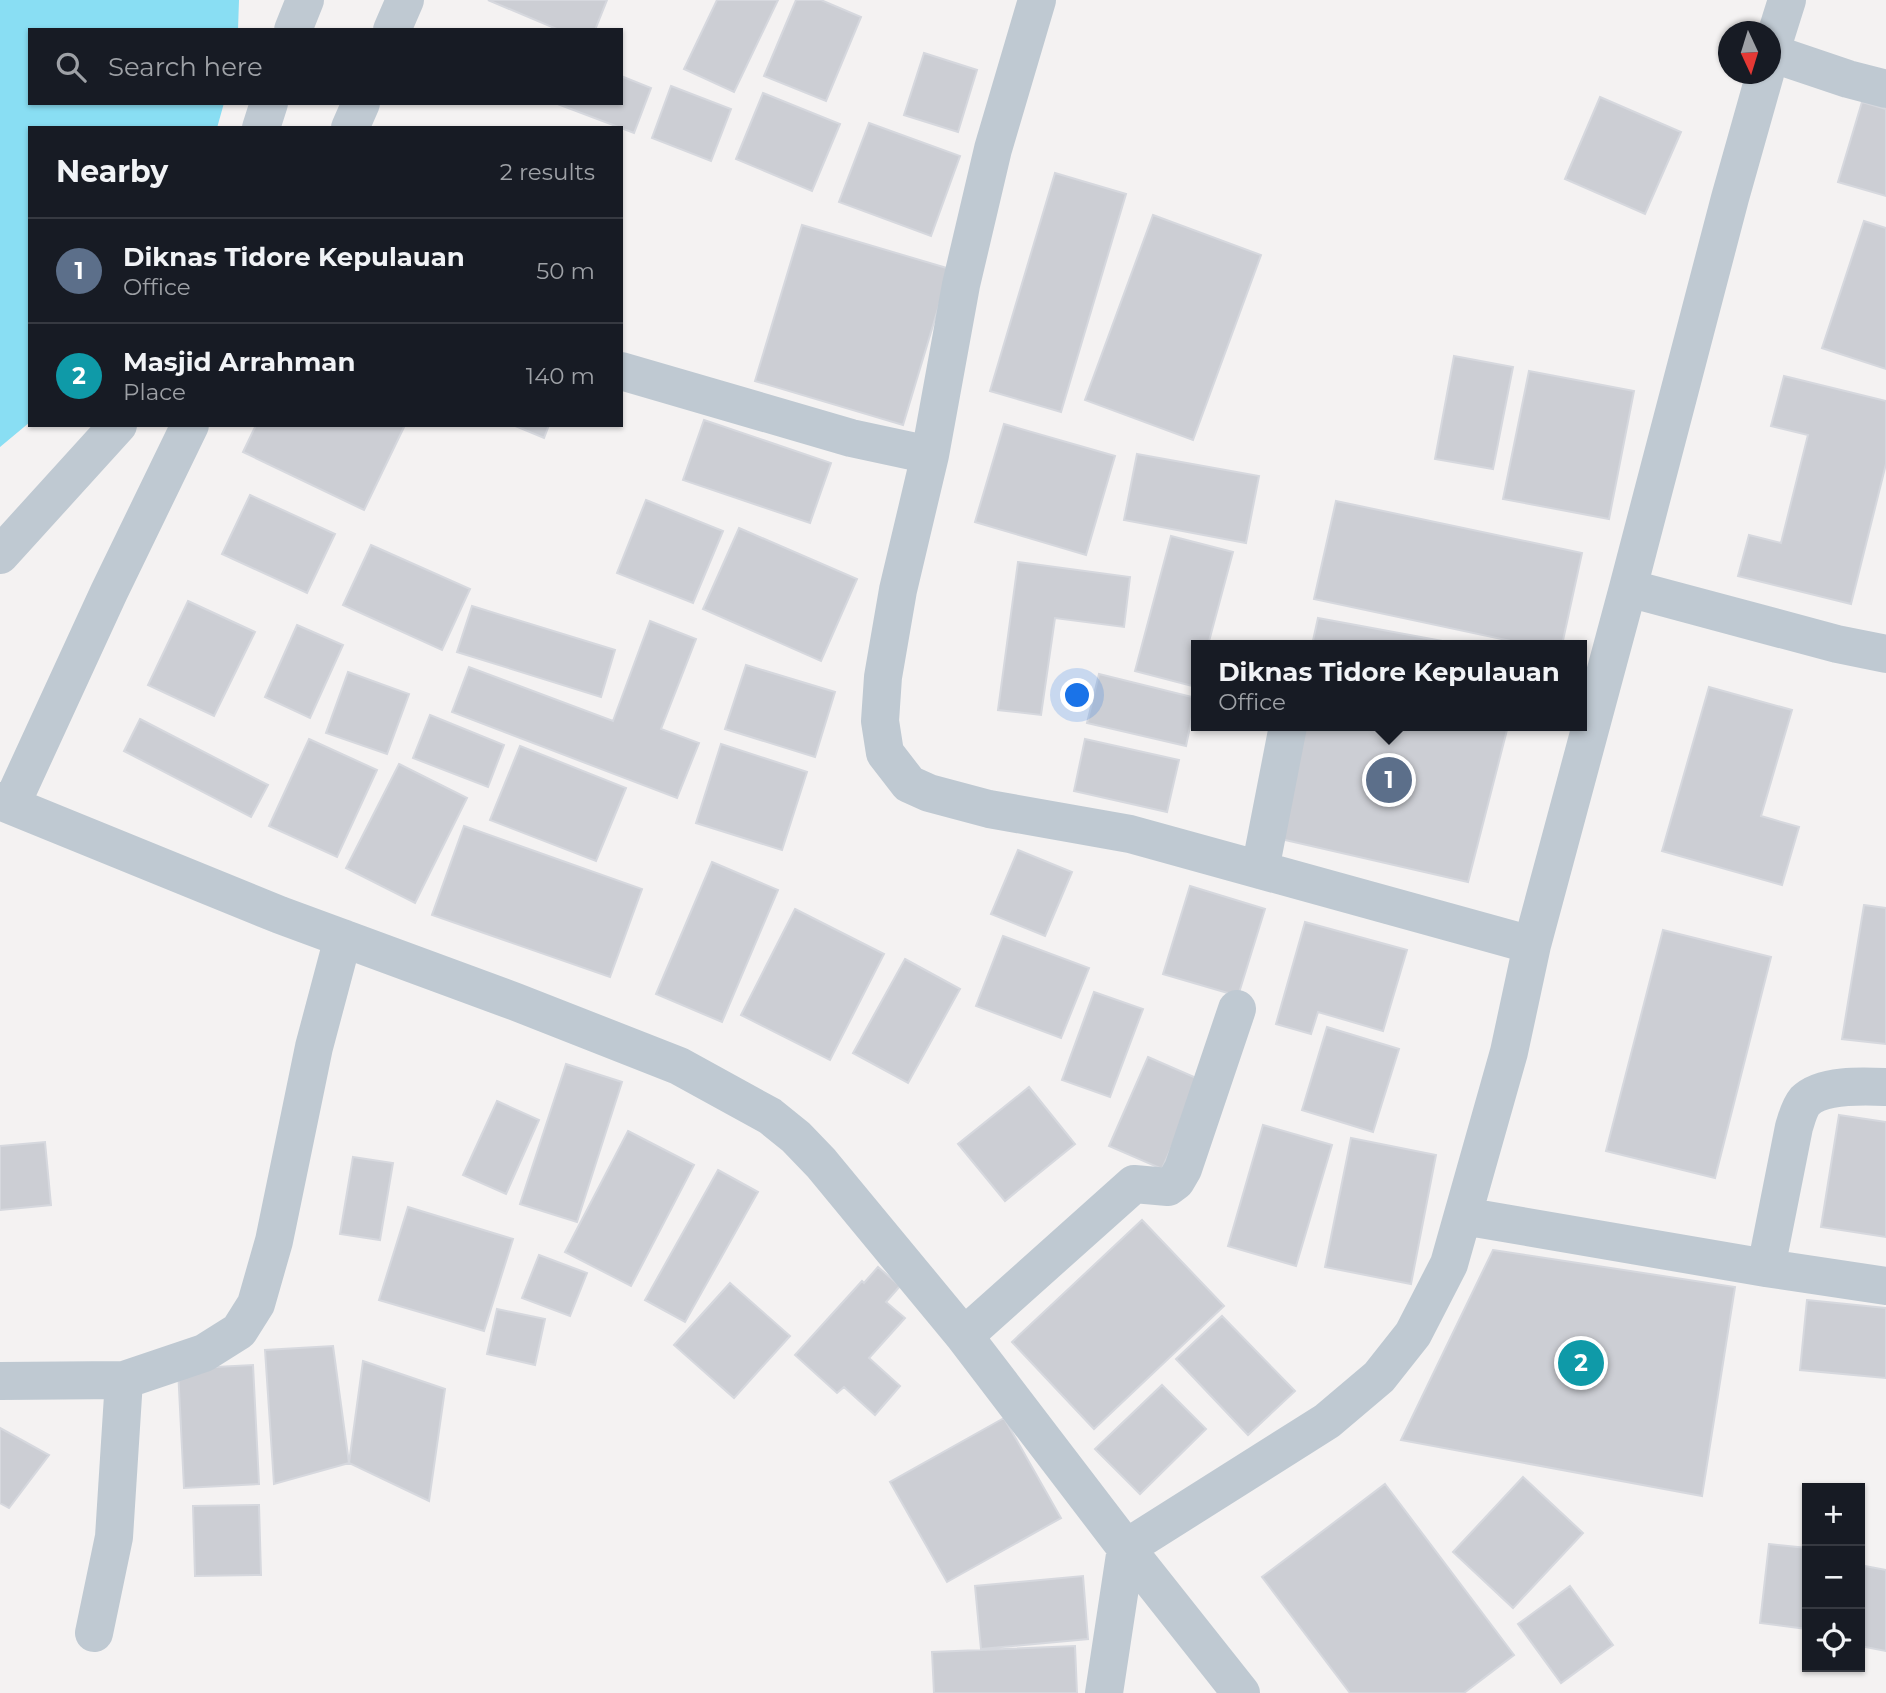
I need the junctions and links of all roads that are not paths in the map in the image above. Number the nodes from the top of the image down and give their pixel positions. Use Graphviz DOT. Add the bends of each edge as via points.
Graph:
graph roads {
  1 [pos="305,0"];
  2 [pos="405,0"];
  3 [pos="1037,0"];
  4 [pos="1787,0"];
  5 [pos="1781,21"];
  6 [pos="294,28"];
  7 [pos="393,28"];
  8 [pos="1781,57"];
  9 [pos="1762,84"];
  10 [pos="1886,89"];
  11 [pos="268,105"];
  12 [pos="360,105"];
  13 [pos="262,126"];
  14 [pos="351,126"];
  15 [pos="623,372"];
  16 [pos="116,427"];
  17 [pos="189,427"];
  18 [pos="930,455"];
  19 [pos="0,555"];
  20 [pos="1628,587"];
  21 [pos="1886,654"];
  22 [pos="1287,731"];
  23 [pos="6,803"];
  24 [pos="1261,870"];
  25 [pos="342,938"];
  26 [pos="1532,945"];
  27 [pos="1237,1009"];
  28 [pos="1886,1087"];
  29 [pos="1464,1216"];
  30 [pos="1766,1268"];
  31 [pos="1886,1286"];
  32 [pos="964,1336"];
  33 [pos="124,1380"];
  34 [pos="0,1381"];
  35 [pos="1126,1548"];
  36 [pos="94,1633"];
  37 [pos="1236,1692"];
  38 [pos="1104,1693"];
  1 -- 6 [label="street"];
  2 -- 7 [label="street"];
  3 -- 18 [label="street" via="967,258"];
  4 -- 5 [label="street"];
  8 -- 10 [label="street"];
  9 -- 20 [label="street"];
  11 -- 13 [label="street"];
  12 -- 14 [label="street"];
  15 -- 18 [label="street" via="850,438"];
  16 -- 19 [label="street"];
  17 -- 23 [label="street"];
  18 -- 24 [label="street" via="883,677 880,721 885,753 897,771 909,784 965,803 1130,834"];
  20 -- 21 [label="street"];
  20 -- 26 [label="street"];
  22 -- 24 [label="street"];
  23 -- 25 [label="street"];
  24 -- 26 [label="street"];
  25 -- 32 [label="street" via="680,1066 770,1115 821,1163"];
  25 -- 33 [label="street" via="256,1304 239,1331 204,1353"];
  26 -- 29 [label="street" via="1509,1052"];
  27 -- 32 [label="street" via="1176,1181 1168,1187 1134,1184 1127,1189"];
  28 -- 30 [label="street" via="1822,1090 1805,1101 1794,1127"];
  29 -- 30 [label="street"];
  29 -- 35 [label="street" via="1449,1264 1413,1334 1379,1377 1327,1421"];
  30 -- 31 [label="street"];
  32 -- 35 [label="street"];
  33 -- 34 [label="street"];
  33 -- 36 [label="street" via="114,1537"];
  35 -- 37 [label="street"];
  35 -- 38 [label="street"];
}
